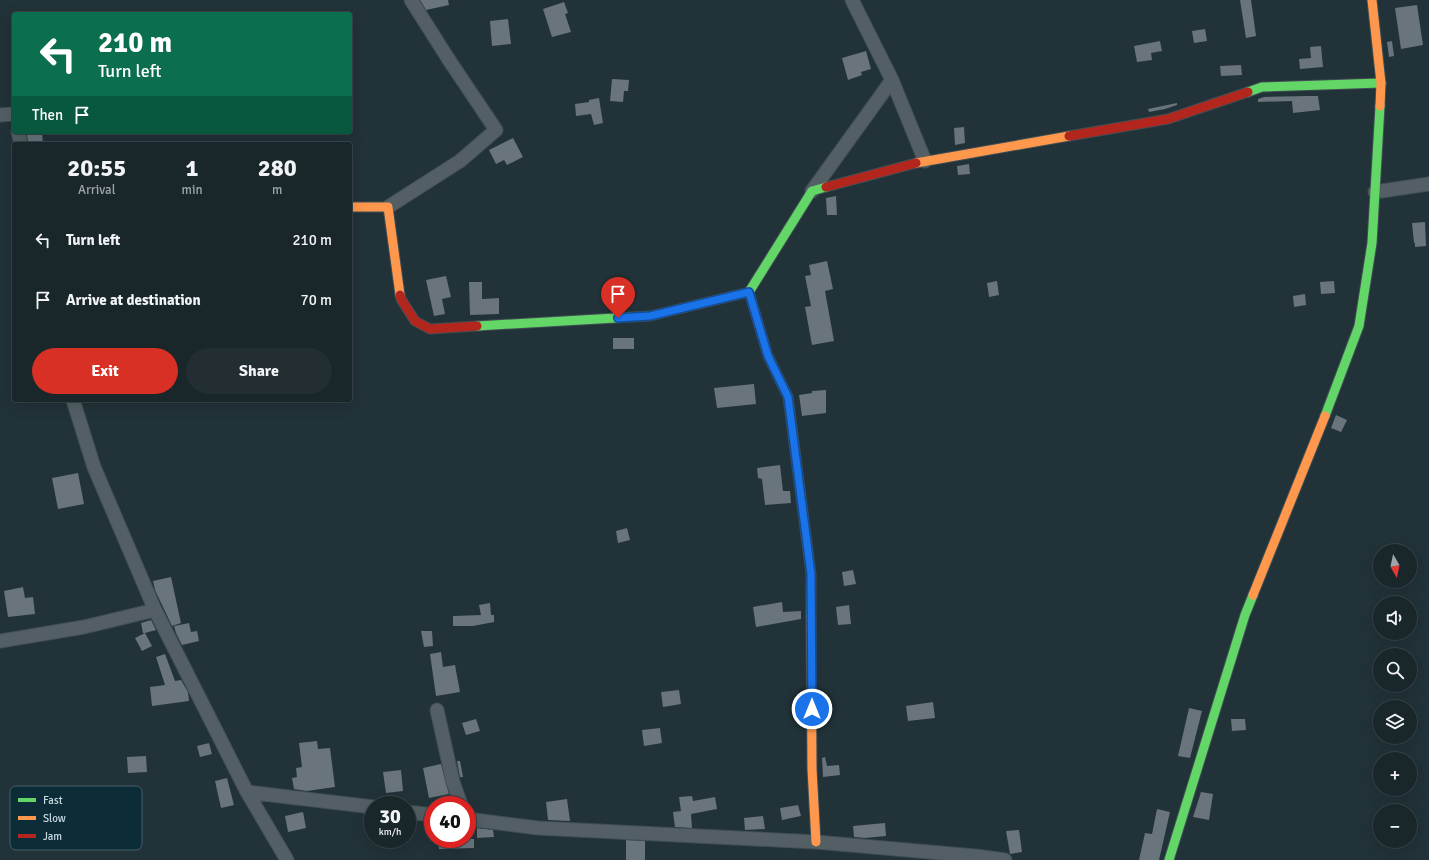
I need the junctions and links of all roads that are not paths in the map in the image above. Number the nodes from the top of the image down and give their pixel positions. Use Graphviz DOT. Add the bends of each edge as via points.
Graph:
graph roads {
  1 [pos="411,0"];
  2 [pos="852,0"];
  3 [pos="1372,0"];
  4 [pos="892,80"];
  5 [pos="1381,82"];
  6 [pos="12,114"];
  7 [pos="0,115"];
  8 [pos="925,161"];
  9 [pos="1429,184"];
  10 [pos="812,191"];
  11 [pos="1375,192"];
  12 [pos="352,207"];
  13 [pos="388,207"];
  14 [pos="749,292"];
  15 [pos="74,402"];
  16 [pos="155,610"];
  17 [pos="0,641"];
  18 [pos="437,710"];
  19 [pos="248,792"];
  20 [pos="458,796"];
  21 [pos="364,807"];
  22 [pos="476,820"];
  23 [pos="816,842"];
  24 [pos="287,860"];
  25 [pos="1005,860"];
  26 [pos="1169,860"];
  1 -- 13 [label="street" via="496,130 460,162"];
  2 -- 4 [label="street"];
  3 -- 5 [label="street"];
  4 -- 8 [label="street"];
  4 -- 10 [label="street"];
  5 -- 8 [label="street" via="1262,87 1168,119"];
  5 -- 11 [label="street"];
  6 -- 7 [label="street"];
  8 -- 10 [label="street"];
  9 -- 11 [label="street"];
  10 -- 14 [label="street"];
  11 -- 26 [label="street" via="1372,243 1359,326 1245,615"];
  12 -- 13 [label="street"];
  13 -- 14 [label="street" via="401,299 415,321 430,329 650,316"];
  14 -- 23 [label="street" via="768,356 788,397 811,574 812,769"];
  15 -- 16 [label="street" via="94,466"];
  16 -- 17 [label="street" via="84,627"];
  16 -- 19 [label="street"];
  18 -- 20 [label="street"];
  19 -- 21 [label="street"];
  19 -- 24 [label="street"];
  22 -- 23 [label="street" via="538,828"];
  23 -- 25 [label="street"];
}
